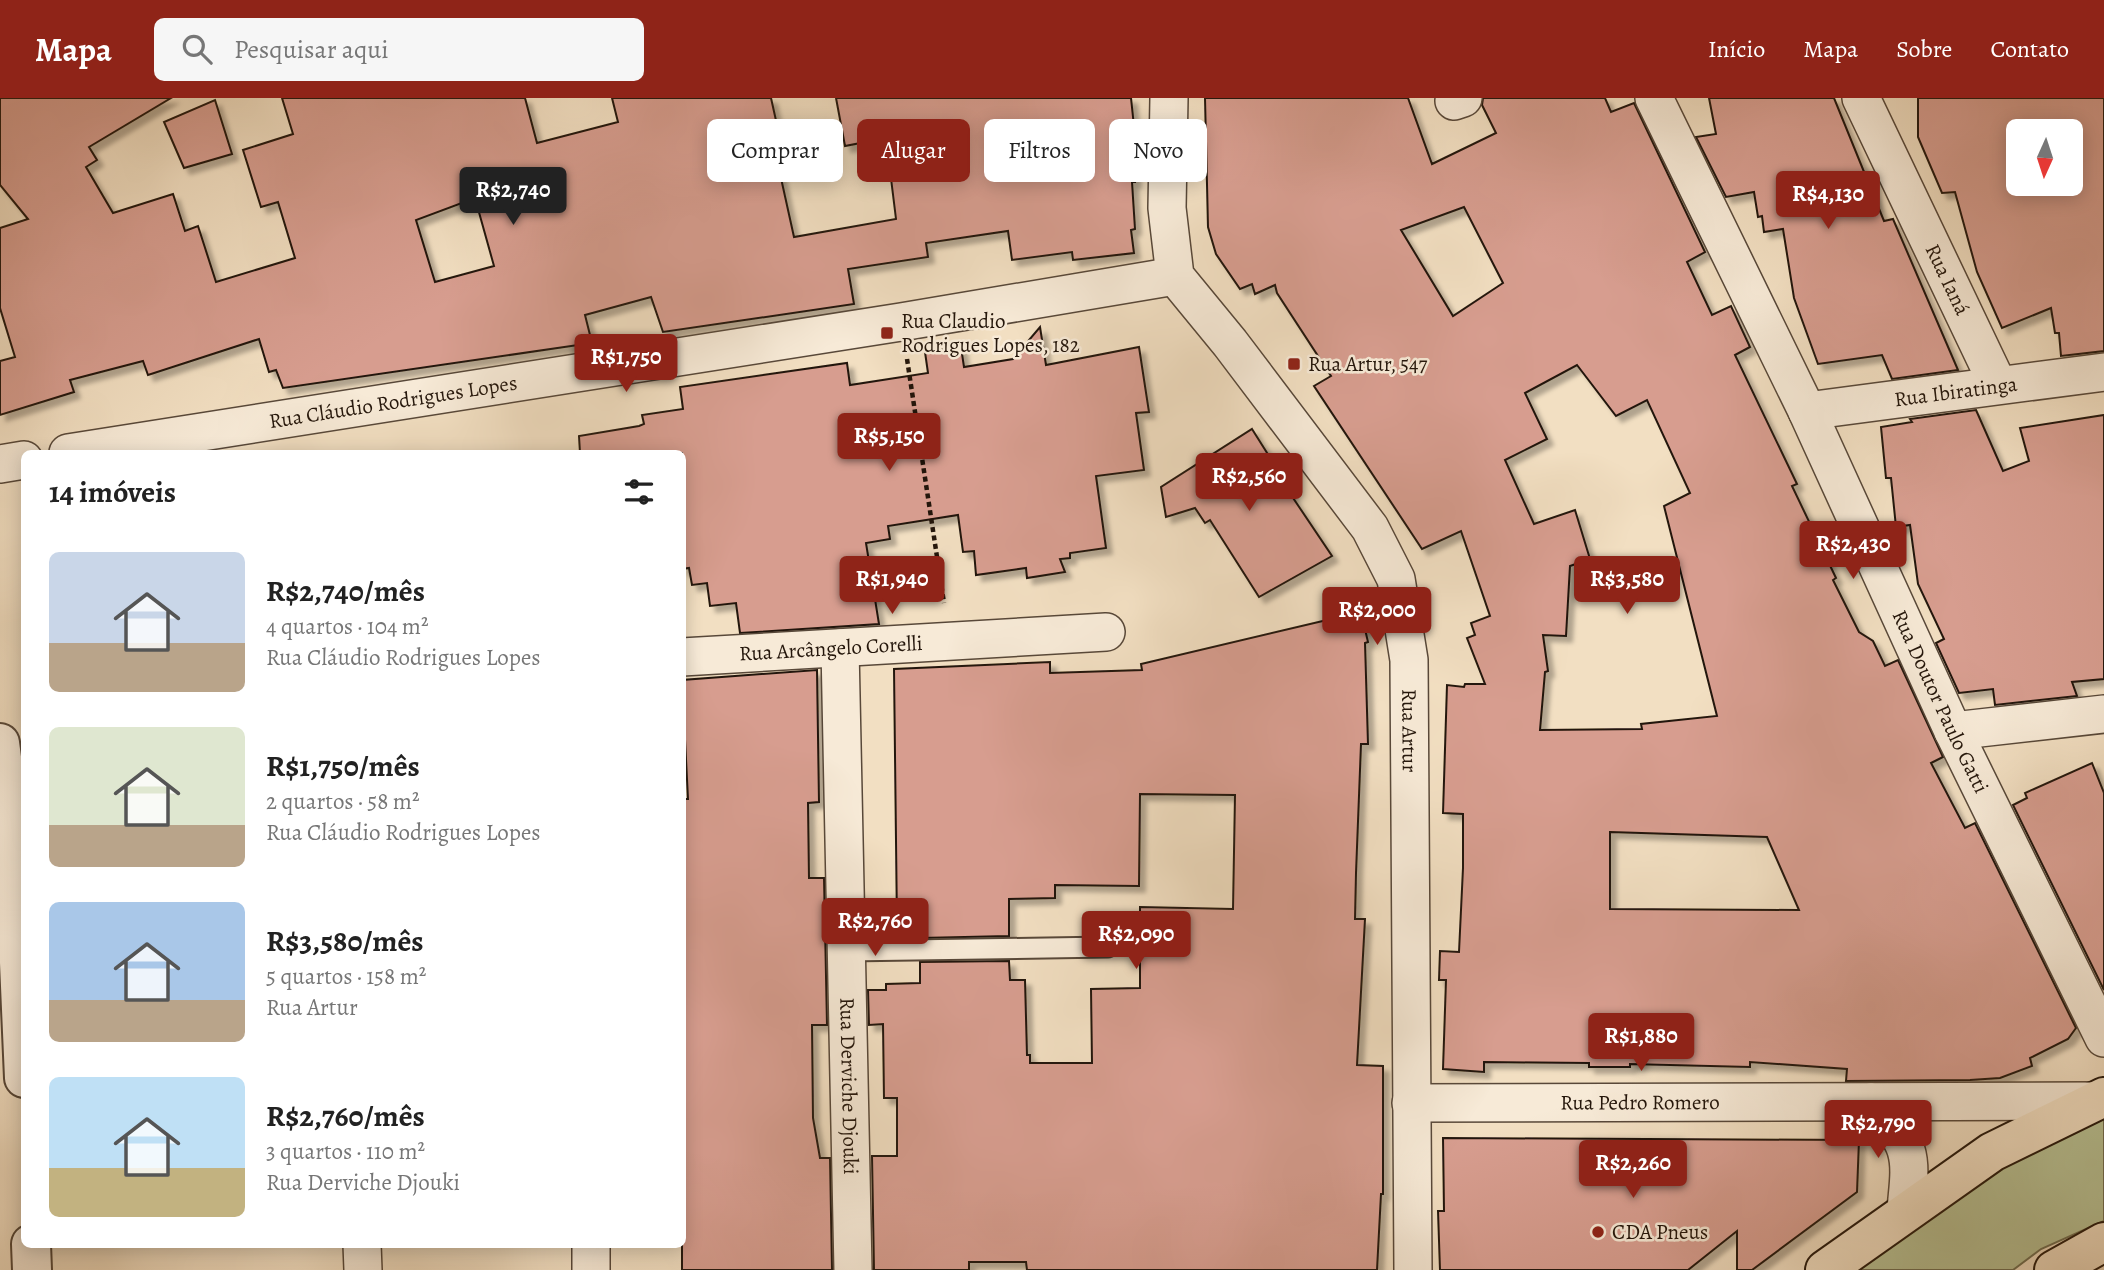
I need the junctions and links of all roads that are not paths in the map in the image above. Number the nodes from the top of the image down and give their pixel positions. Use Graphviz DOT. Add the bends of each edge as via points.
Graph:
graph roads {
  1 [pos="1168,98"];
  2 [pos="1654,98"];
  3 [pos="1861,98"];
  4 [pos="1175,276"];
  5 [pos="2104,372"];
  6 [pos="1998,385"];
  7 [pos="1807,411"];
  8 [pos="87,450"];
  9 [pos="21,460"];
  10 [pos="0,464"];
  11 [pos="1106,632"];
  12 [pos="840,648"];
  13 [pos="686,657"];
  14 [pos="2104,714"];
  15 [pos="1953,731"];
  16 [pos="0,743"];
  17 [pos="1108,947"];
  18 [pos="846,951"];
  19 [pos="21,1008"];
  20 [pos="2104,1038"];
  21 [pos="2100,1099"];
  22 [pos="1871,1102"];
  23 [pos="1411,1103"];
  24 [pos="1906,1211"];
  25 [pos="2104,1242"];
  26 [pos="31,1248"];
  27 [pos="362,1248"];
  28 [pos="591,1248"];
  29 [pos="32,1270"];
  30 [pos="363,1270"];
  31 [pos="591,1270"];
  32 [pos="853,1270"];
  33 [pos="1413,1270"];
  34 [pos="1825,1270"];
  35 [pos="2054,1270"];
  1 -- 4 [label="street" via="1167,208"];
  2 -- 7 [label="street, Rua Doutor Paulo Gatti"];
  3 -- 6 [label="street, Rua Ianá"];
  4 -- 8 [label="street, Rua Cláudio Rodrigues Lopes"];
  4 -- 23 [label="street, Rua Artur" via="1370,528 1395,579 1409,660"];
  5 -- 6 [label="street, Rua Ibiratinga"];
  6 -- 7 [label="street, Rua Ibiratinga"];
  7 -- 15 [label="street, Rua Doutor Paulo Gatti"];
  9 -- 10 [label="street"];
  11 -- 12 [label="street, Rua Arcângelo Corelli"];
  12 -- 13 [label="street, Rua Arcângelo Corelli"];
  12 -- 18 [label="street, Rua Derviche Djouki"];
  14 -- 15 [label="street"];
  15 -- 20 [label="street, Rua Doutor Paulo Gatti"];
  16 -- 19 [label="street" via="14,847"];
  17 -- 18 [label="lane"];
  18 -- 32 [label="street, Rua Derviche Djouki"];
  21 -- 22 [label="street, Rua Pedro Romero"];
  21 -- 24 [label="main road" via="1992,1152"];
  22 -- 23 [label="street, Rua Pedro Romero"];
  22 -- 24 [label="street" via="1906,1150"];
  23 -- 33 [label="street, Rua Artur"];
  24 -- 34 [label="main road"];
  25 -- 35 [label="main road"];
  26 -- 29 [label="street"];
  27 -- 30 [label="street"];
  28 -- 31 [label="street"];
}
